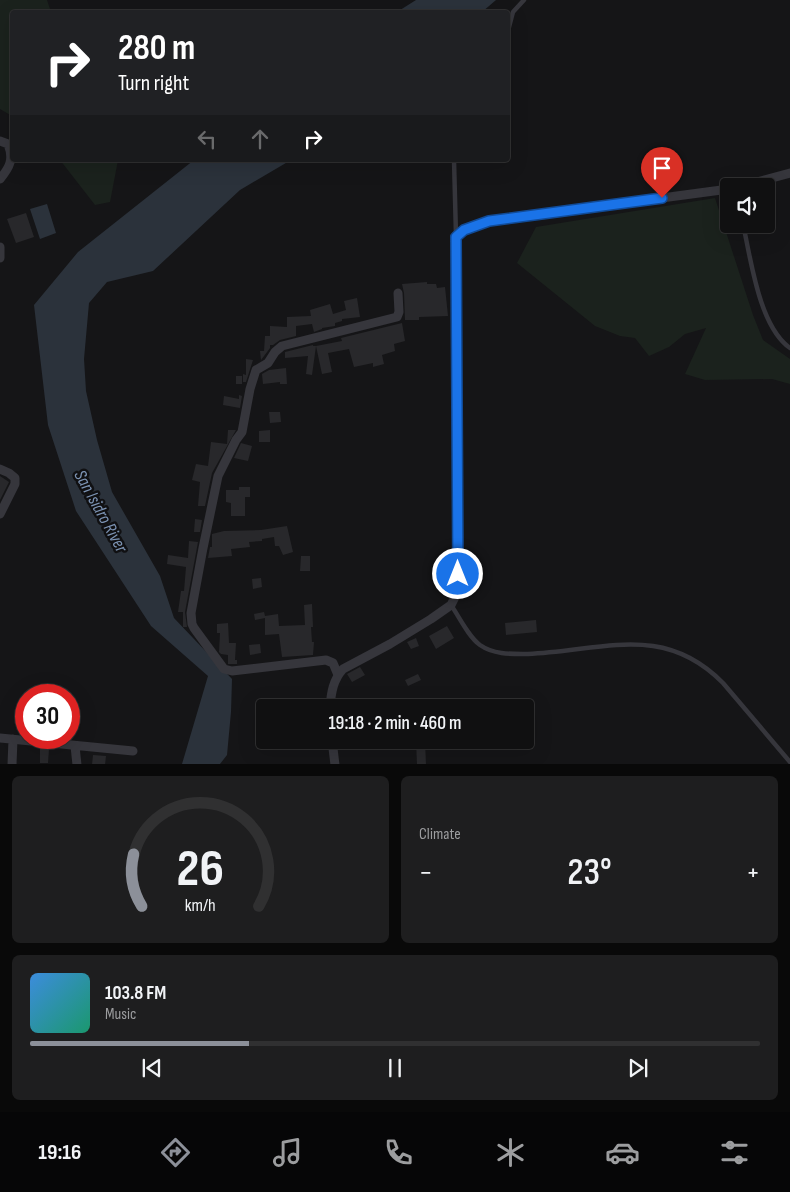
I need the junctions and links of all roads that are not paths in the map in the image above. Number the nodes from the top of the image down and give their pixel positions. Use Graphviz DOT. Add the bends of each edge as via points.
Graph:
graph roads {
  1 [pos="524,0"];
  2 [pos="510,23"];
  3 [pos="0,141"];
  4 [pos="10,150"];
  5 [pos="11,162"];
  6 [pos="454,162"];
  7 [pos="790,173"];
  8 [pos="772,178"];
  9 [pos="0,179"];
  10 [pos="720,190"];
  11 [pos="745,233"];
  12 [pos="456,237"];
  13 [pos="0,247"];
  14 [pos="0,258"];
  15 [pos="398,293"];
  16 [pos="790,348"];
  17 [pos="0,469"];
  18 [pos="0,514"];
  19 [pos="451,605"];
  20 [pos="338,675"];
  21 [pos="331,699"];
  22 [pos="0,738"];
  23 [pos="13,739"];
  24 [pos="80,747"];
  25 [pos="75,749"];
  26 [pos="333,749"];
  27 [pos="133,752"];
  28 [pos="790,762"];
  29 [pos="12,764"];
  30 [pos="77,764"];
  31 [pos="335,764"];
  1 -- 2 [label="lane" via="513,12"];
  3 -- 4 [label="street" via="8,144"];
  5 -- 9 [label="street"];
  6 -- 12 [label="lane"];
  7 -- 8 [label="street"];
  10 -- 12 [label="street" via="489,221 464,230"];
  11 -- 16 [label="lane" via="764,309 777,334"];
  12 -- 19 [label="street" via="458,585"];
  13 -- 14 [label="street"];
  15 -- 20 [label="street" via="400,312 397,317 282,346 268,363 256,370 242,432 218,476 191,613 194,628 224,669 232,671 326,660 333,663"];
  17 -- 18 [label="street" via="15,478 15,484"];
  19 -- 20 [label="street" via="390,644 350,664"];
  19 -- 28 [label="lane" via="472,637 490,650 516,654 623,644 655,646 688,656 717,677"];
  20 -- 21 [label="street"];
  22 -- 23 [label="street"];
  23 -- 29 [label="street"];
  24 -- 27 [label="street"];
  25 -- 30 [label="street"];
  26 -- 31 [label="street"];
}
